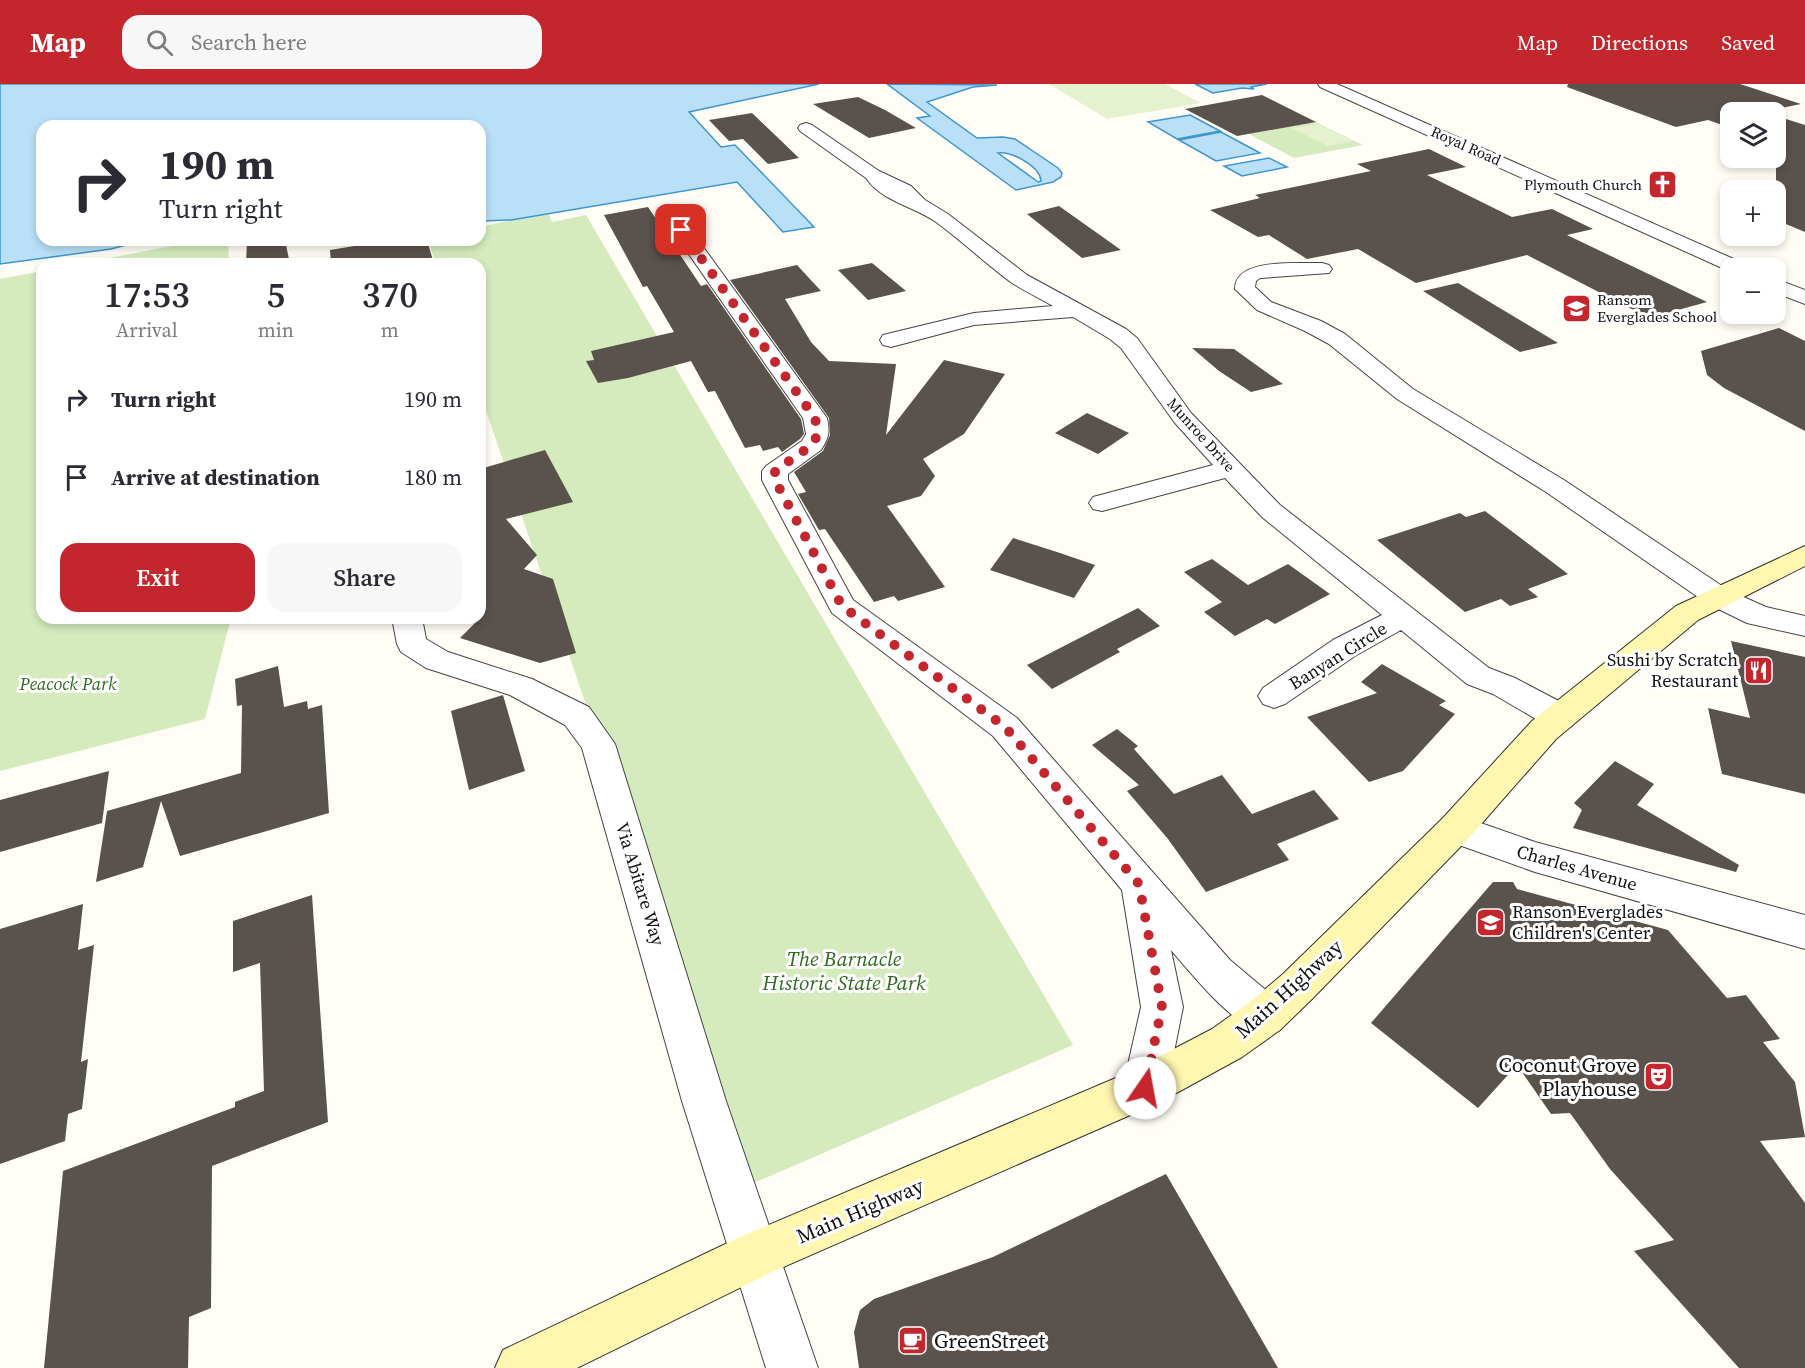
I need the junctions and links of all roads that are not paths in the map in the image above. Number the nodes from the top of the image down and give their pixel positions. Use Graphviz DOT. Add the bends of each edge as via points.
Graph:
graph roads {
  1 [pos="1325,84"];
  2 [pos="806,128"];
  3 [pos="681,230"];
  4 [pos="1720,260"];
  5 [pos="1322,269"];
  6 [pos="1786,289"];
  7 [pos="1805,298"];
  8 [pos="1078,311"];
  9 [pos="891,340"];
  10 [pos="1231,468"];
  11 [pos="1102,503"];
  12 [pos="1805,555"];
  13 [pos="1718,597"];
  14 [pos="1402,617"];
  15 [pos="408,624"];
  16 [pos="1805,626"];
  17 [pos="1274,696"];
  18 [pos="1552,724"];
  19 [pos="1455,829"];
  20 [pos="1139,884"];
  21 [pos="1805,932"];
  22 [pos="1265,1016"];
  23 [pos="1145,1088"];
  24 [pos="755,1255"];
  25 [pos="521,1368"];
  26 [pos="792,1368"];
  1 -- 4 [label="street, Royal Road"];
  2 -- 8 [label="street, Munroe Drive" via="873,175 916,198 1020,279"];
  3 -- 20 [label="street" via="815,418 818,434 812,445 775,471 775,480 842,606 1005,727"];
  5 -- 13 [label="street" via="1256,272 1244,282 1245,289 1264,306 1337,339 1405,394 1555,486"];
  6 -- 7 [label="street"];
  8 -- 9 [label="street" via="974,319"];
  8 -- 10 [label="street, Munroe Drive" via="1129,343 1182,418"];
  10 -- 11 [label="street"];
  10 -- 14 [label="street, Munroe Drive" via="1286,524"];
  12 -- 13 [label="main road, Main Highway"];
  13 -- 16 [label="street" via="1758,616"];
  13 -- 18 [label="main road, Main Highway" via="1687,613"];
  14 -- 17 [label="street, Banyan Circle" via="1344,648"];
  14 -- 18 [label="street, Munroe Drive" via="1478,676 1490,695"];
  15 -- 24 [label="street, Via Abitare Way" via="412,644 437,660 530,692 577,716 598,744 704,1101"];
  18 -- 19 [label="main road, Main Highway"];
  19 -- 21 [label="street, Charles Avenue" via="1535,857"];
  19 -- 22 [label="main road, Main Highway"];
  20 -- 22 [label="street" via="1216,974"];
  20 -- 23 [label="street" via="1162,1007"];
  22 -- 23 [label="main road, Main Highway" via="1227,1043"];
  23 -- 24 [label="main road, Main Highway"];
  24 -- 25 [label="main road, Main Highway"];
  24 -- 26 [label="street, Via Abitare Way"];
}
